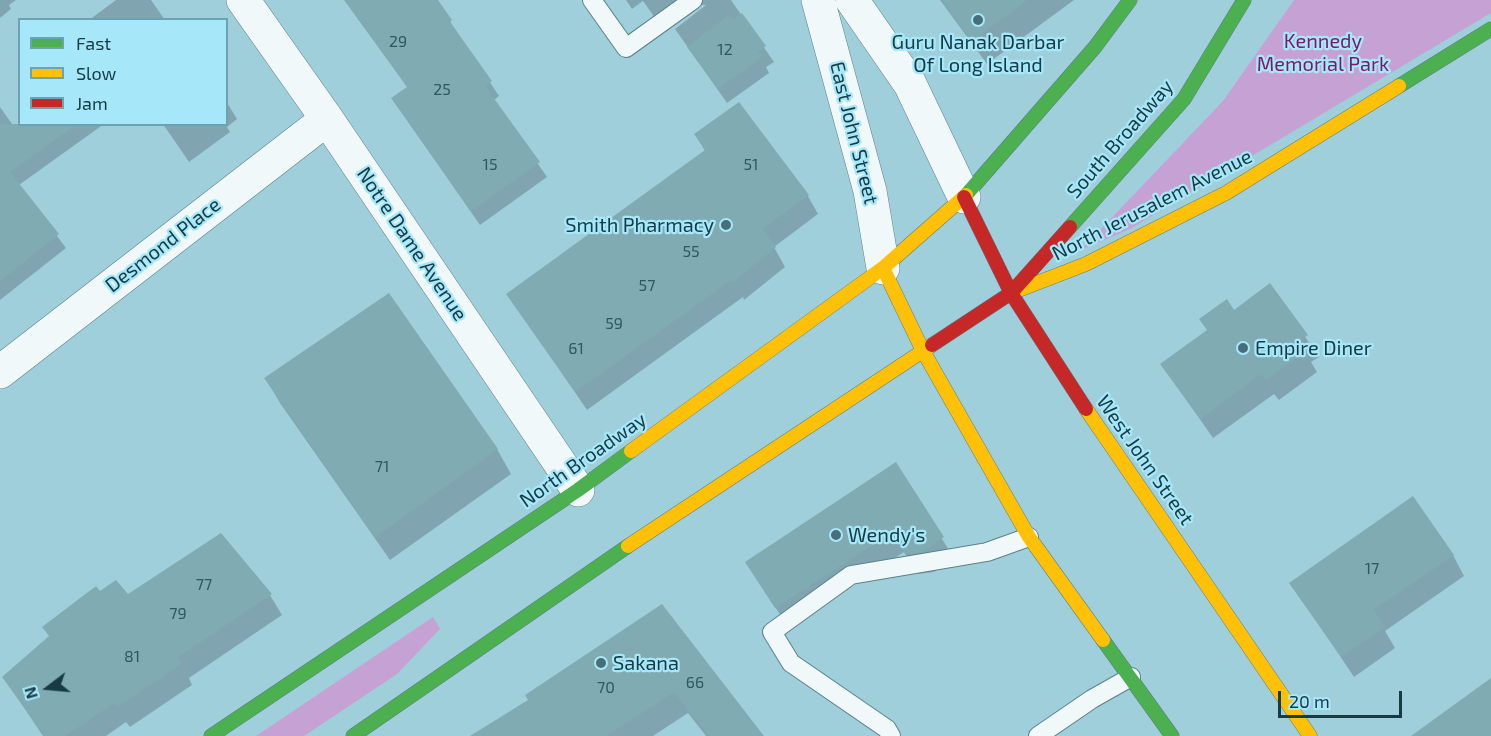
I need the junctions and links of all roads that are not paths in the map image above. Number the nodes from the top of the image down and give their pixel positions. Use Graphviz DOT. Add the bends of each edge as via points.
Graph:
graph roads {
  1 [pos="243,0"];
  2 [pos="592,0"];
  3 [pos="693,0"];
  4 [pos="818,0"];
  5 [pos="852,0"];
  6 [pos="1131,0"];
  7 [pos="1244,0"];
  8 [pos="1491,31"];
  9 [pos="327,119"];
  10 [pos="964,197"];
  11 [pos="883,268"];
  12 [pos="1011,293"];
  13 [pos="923,351"];
  14 [pos="0,372"];
  15 [pos="578,490"];
  16 [pos="1029,537"];
  17 [pos="1131,677"];
  18 [pos="211,736"];
  19 [pos="353,736"];
  20 [pos="891,736"];
  21 [pos="1038,736"];
  22 [pos="1172,736"];
  23 [pos="1310,736"];
  1 -- 9 [label="street, Notre Dame Avenue"];
  2 -- 3 [label="lane" via="626,48"];
  4 -- 11 [label="street, East John Street" via="870,190"];
  5 -- 10 [label="street" via="910,84"];
  6 -- 10 [label="main road"];
  7 -- 12 [label="main road, South Broadway" via="1184,99"];
  8 -- 12 [label="main road, North Jerusalem Avenue" via="1227,193 1086,264"];
  9 -- 14 [label="street, Desmond Place"];
  9 -- 15 [label="street, Notre Dame Avenue"];
  10 -- 11 [label="main road, North Broadway"];
  10 -- 12 [label="main road, West John Street"];
  11 -- 13 [label="main road"];
  11 -- 15 [label="main road, North Broadway"];
  12 -- 13 [label="main road"];
  12 -- 23 [label="main road, West John Street"];
  13 -- 16 [label="main road"];
  13 -- 19 [label="main road" via="720,483"];
  15 -- 18 [label="main road, North Broadway"];
  16 -- 17 [label="main road"];
  16 -- 20 [label="lane" via="987,552 851,575 772,632 791,663 887,729"];
  17 -- 21 [label="lane"];
  17 -- 22 [label="main road"];
}
